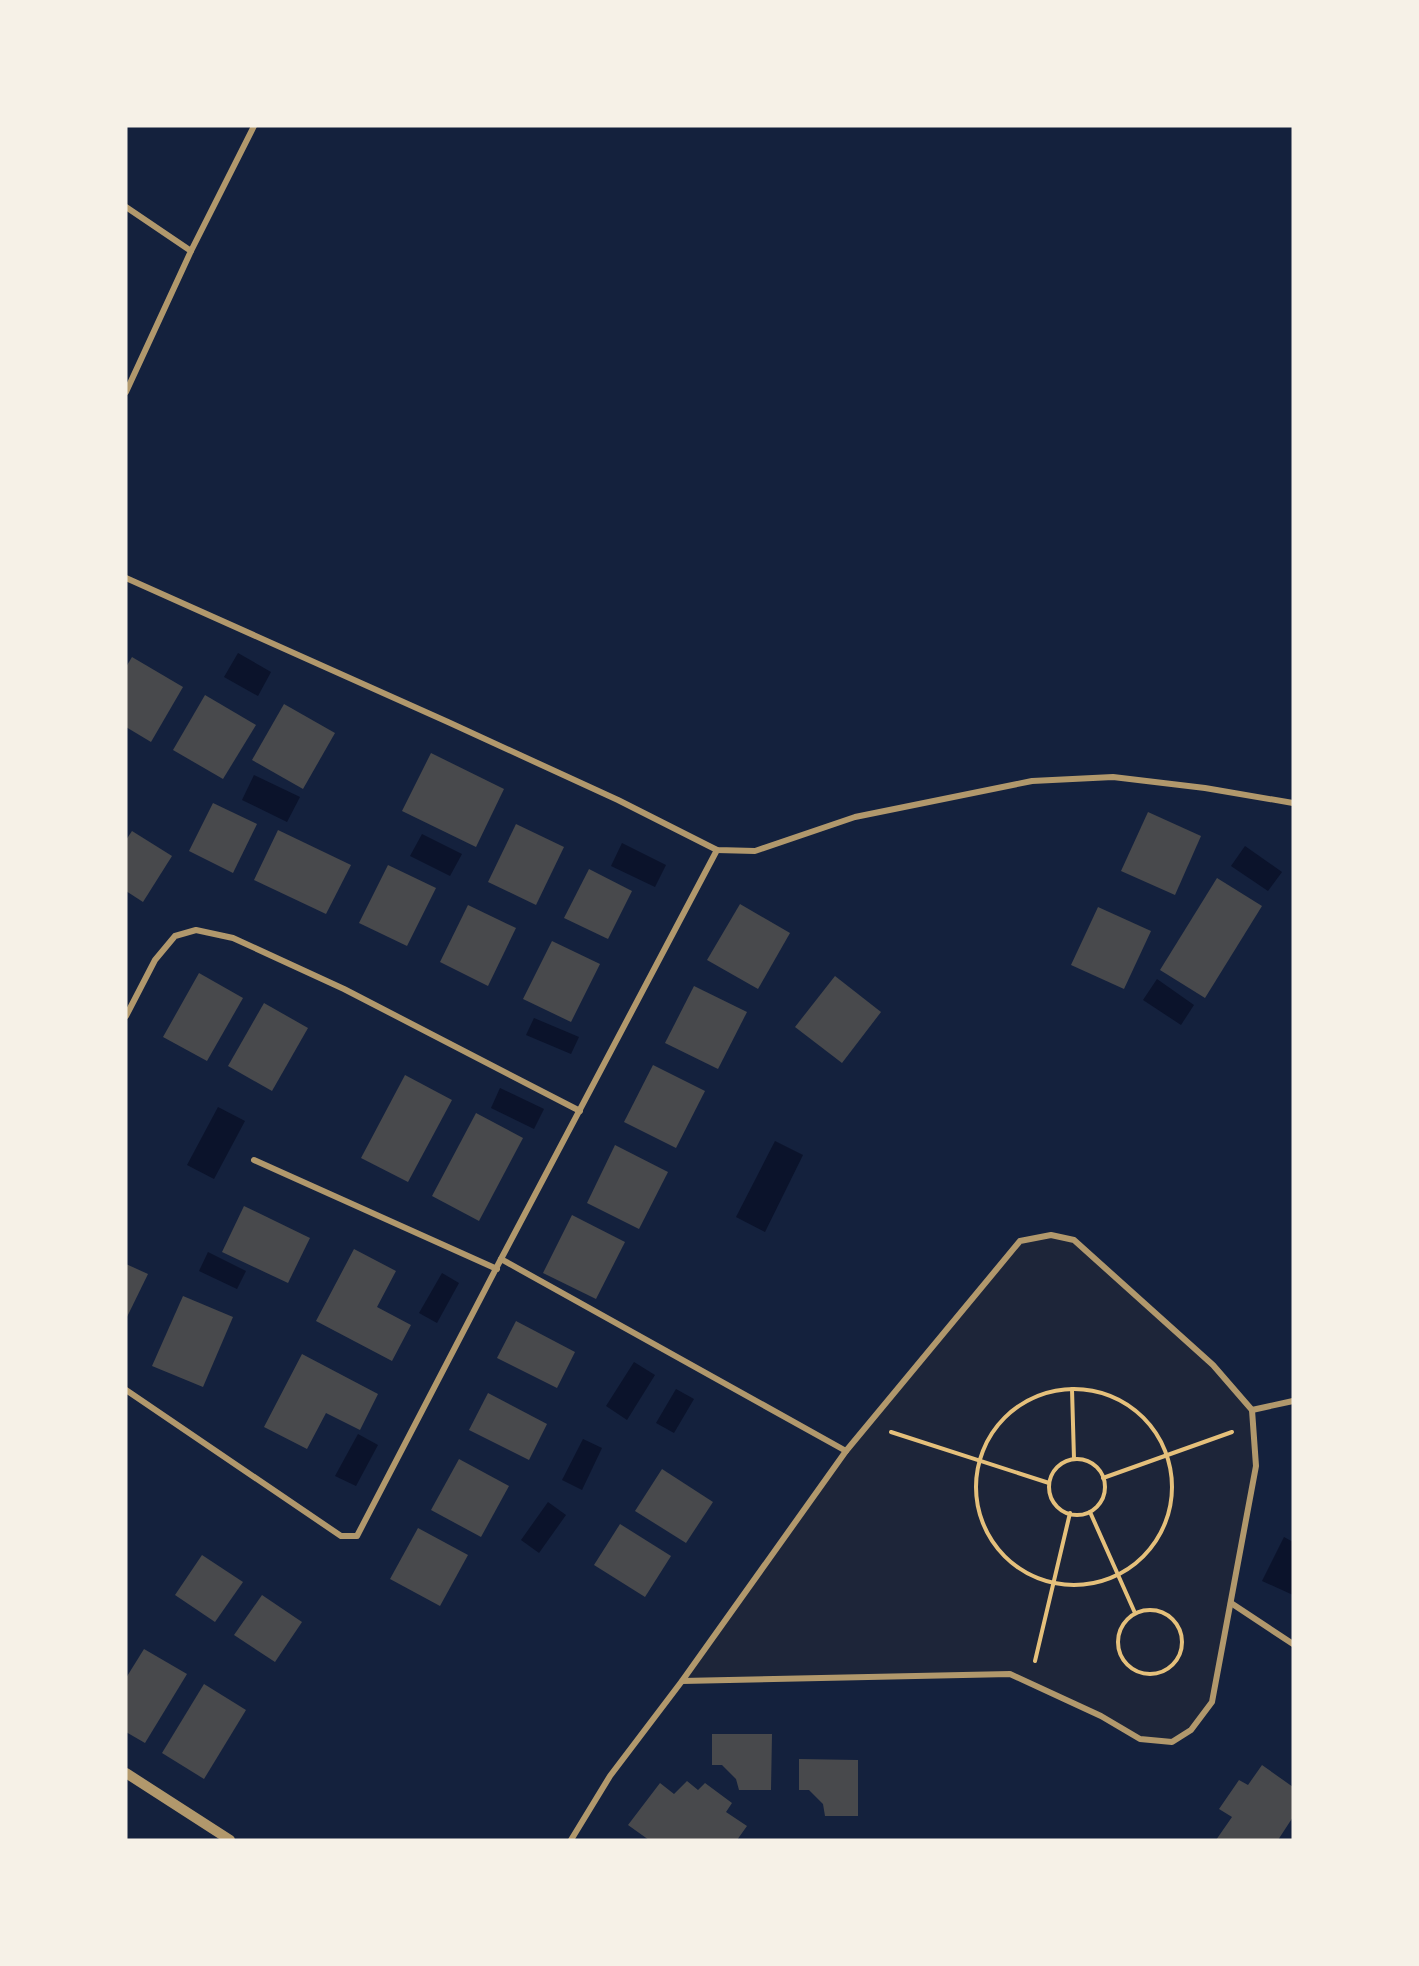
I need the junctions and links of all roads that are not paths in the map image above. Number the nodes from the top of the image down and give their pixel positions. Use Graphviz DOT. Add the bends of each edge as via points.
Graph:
graph roads {
  1 [pos="254,126"];
  2 [pos="126,207"];
  3 [pos="191,251"];
  4 [pos="126,392"];
  5 [pos="126,578"];
  6 [pos="1293,803"];
  7 [pos="717,850"];
  8 [pos="126,1016"];
  9 [pos="580,1111"];
  10 [pos="254,1160"];
  11 [pos="501,1259"];
  12 [pos="496,1269"];
  13 [pos="126,1390"];
  14 [pos="1293,1401"];
  15 [pos="1252,1410"];
  16 [pos="846,1450"];
  17 [pos="1231,1603"];
  18 [pos="1293,1644"];
  19 [pos="682,1681"];
  20 [pos="126,1773"];
  21 [pos="230,1840"];
  22 [pos="571,1840"];
  1 -- 3 [label="street"];
  2 -- 3 [label="street"];
  3 -- 4 [label="street"];
  5 -- 7 [label="street" via="459,727"];
  6 -- 7 [label="street" via="1113,777 1032,781 855,817 755,851"];
  7 -- 9 [label="street"];
  8 -- 9 [label="street" via="155,960 175,936 196,930 232,938 344,989"];
  9 -- 11 [label="street"];
  10 -- 12 [label="street"];
  11 -- 12 [label="street"];
  11 -- 16 [label="street"];
  12 -- 13 [label="street" via="357,1536 341,1536"];
  14 -- 15 [label="street"];
  15 -- 16 [label="street" via="1213,1365 1074,1240 1051,1235 1020,1241"];
  15 -- 17 [label="street" via="1256,1466"];
  16 -- 19 [label="street"];
  17 -- 18 [label="street"];
  17 -- 19 [label="street" via="1212,1702 1191,1730 1172,1742 1140,1739 1101,1716 1010,1674"];
  19 -- 22 [label="street" via="610,1776"];
  20 -- 21 [label="street"];
}
